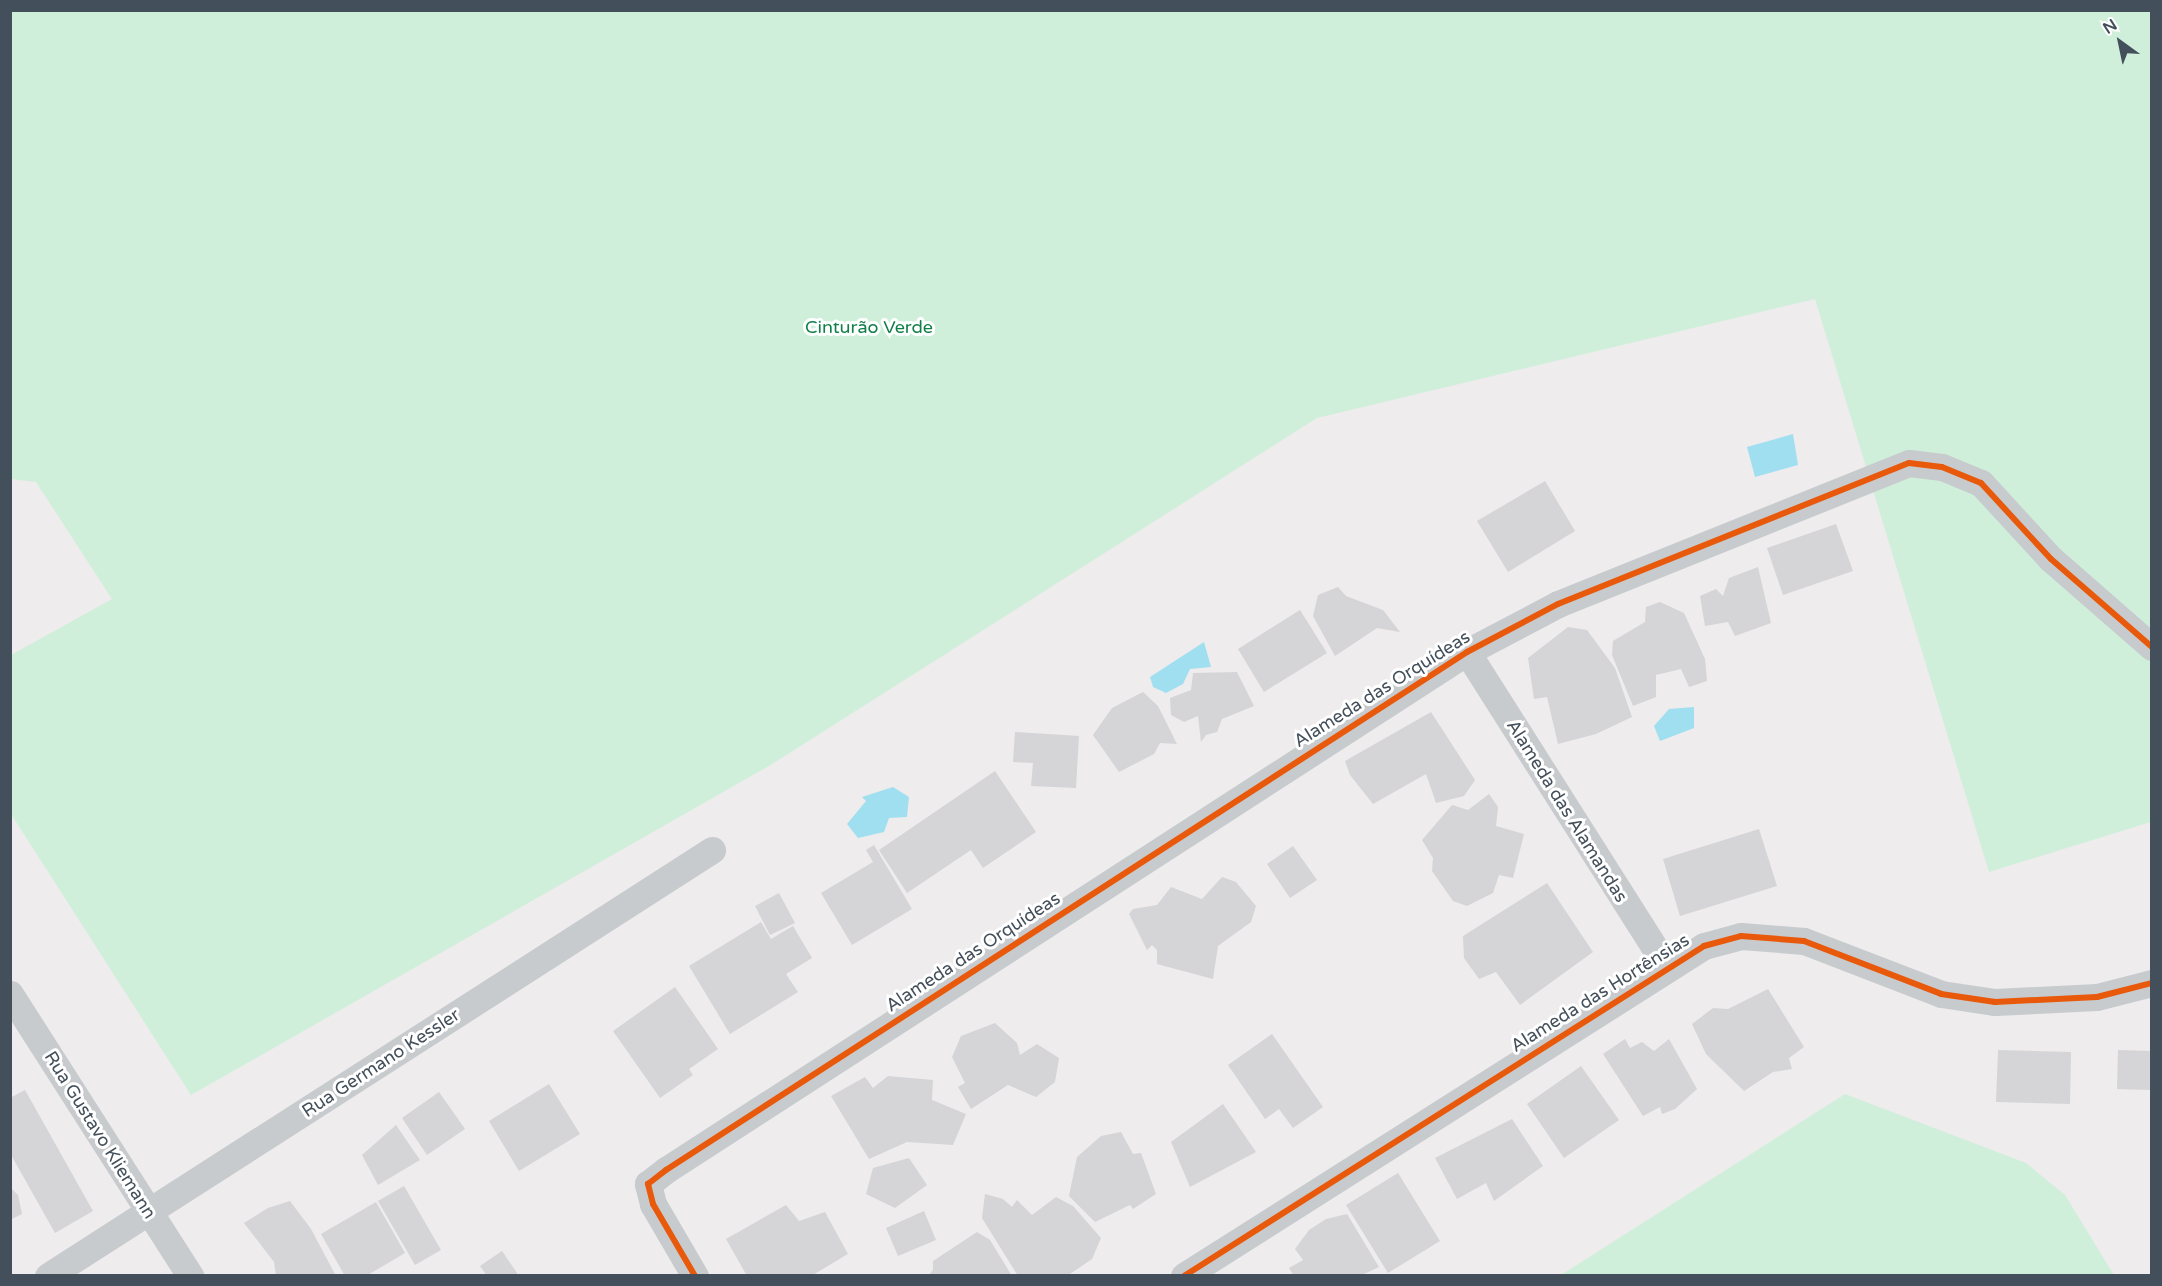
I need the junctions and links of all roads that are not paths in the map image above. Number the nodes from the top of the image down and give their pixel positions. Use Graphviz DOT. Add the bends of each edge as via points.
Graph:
graph roads {
  1 [pos="2151,647"];
  2 [pos="1467,652"];
  3 [pos="712,850"];
  4 [pos="1668,969"];
  5 [pos="2151,983"];
  6 [pos="10,994"];
  7 [pos="149,1212"];
  8 [pos="48,1275"];
  9 [pos="190,1275"];
  10 [pos="695,1275"];
  11 [pos="1185,1275"];
  1 -- 2 [label="street, Alameda das Orquídeas" via="2050,559 1981,483 1942,467 1909,463 1558,604"];
  2 -- 4 [label="street, Alameda das Alamandas"];
  2 -- 10 [label="street, Alameda das Orquídeas" via="1158,849 648,1184 653,1204"];
  3 -- 7 [label="street, Rua Germano Kessler"];
  4 -- 5 [label="street, Alameda das Hortênsias" via="1704,946 1742,936 1804,942 1941,994 1995,1002 2097,997"];
  4 -- 11 [label="street, Alameda das Hortênsias"];
  6 -- 7 [label="street, Rua Gustavo Kliemann"];
  7 -- 8 [label="street, Rua Germano Kessler"];
  7 -- 9 [label="street, Rua Gustavo Kliemann"];
}
